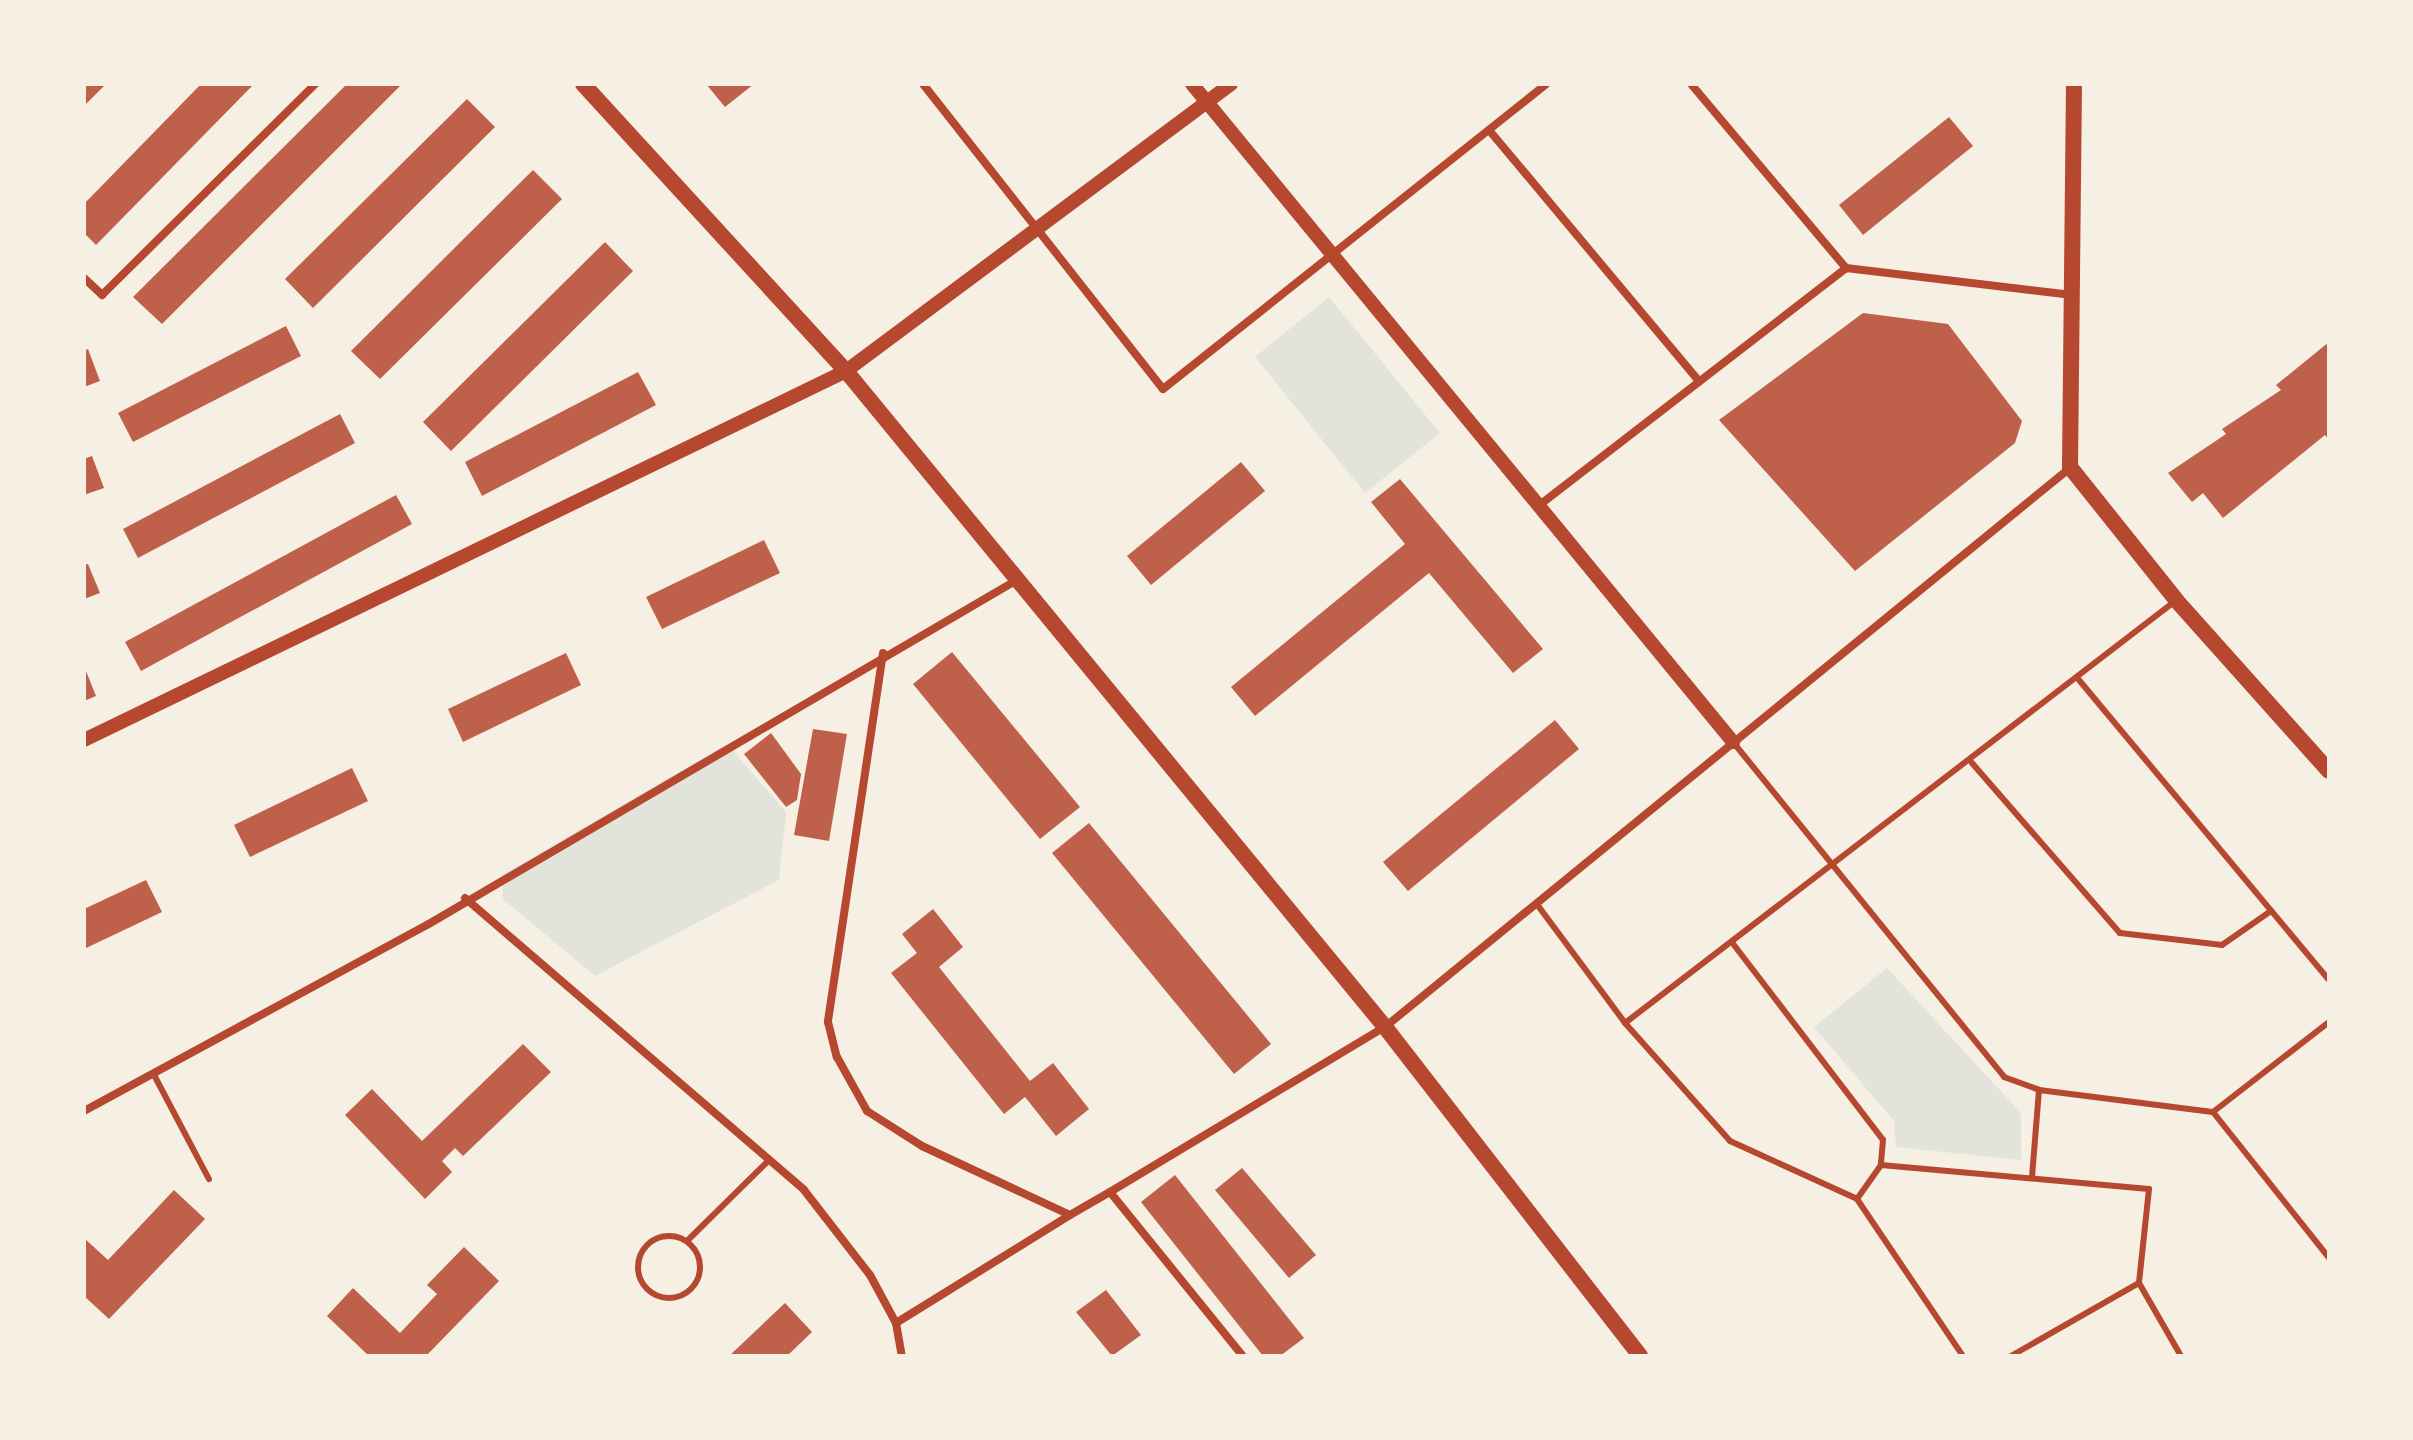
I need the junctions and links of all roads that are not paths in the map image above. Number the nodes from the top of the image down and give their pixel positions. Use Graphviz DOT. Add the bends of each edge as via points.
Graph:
graph roads {
  1 [pos="315,84"];
  2 [pos="583,84"];
  3 [pos="923,84"];
  4 [pos="1192,84"];
  5 [pos="1231,84"];
  6 [pos="1546,84"];
  7 [pos="1691,84"];
  8 [pos="2074,84"];
  9 [pos="1208,103"];
  10 [pos="1489,130"];
  11 [pos="1039,228"];
  12 [pos="1332,257"];
  13 [pos="1846,268"];
  14 [pos="84,278"];
  15 [pos="2073,295"];
  16 [pos="846,371"];
  17 [pos="1699,381"];
  18 [pos="2070,467"];
  19 [pos="1536,508"];
  20 [pos="1017,580"];
  21 [pos="2176,600"];
  22 [pos="883,653"];
  23 [pos="2079,680"];
  24 [pos="84,740"];
  25 [pos="1733,742"];
  26 [pos="1972,763"];
  27 [pos="2329,771"];
  28 [pos="1833,869"];
  29 [pos="465,898"];
  30 [pos="1536,903"];
  31 [pos="2271,911"];
  32 [pos="1734,945"];
  33 [pos="2329,980"];
  34 [pos="2329,1022"];
  35 [pos="1625,1023"];
  36 [pos="1385,1027"];
  37 [pos="153,1073"];
  38 [pos="2039,1090"];
  39 [pos="84,1111"];
  40 [pos="2213,1112"];
  41 [pos="769,1160"];
  42 [pos="1881,1165"];
  43 [pos="2032,1177"];
  44 [pos="209,1179"];
  45 [pos="1110,1192"];
  46 [pos="1857,1199"];
  47 [pos="1070,1215"];
  48 [pos="687,1241"];
  49 [pos="2329,1258"];
  50 [pos="2139,1283"];
  51 [pos="896,1323"];
  52 [pos="902,1356"];
  53 [pos="1243,1356"];
  54 [pos="1640,1356"];
  55 [pos="1963,1356"];
  56 [pos="2011,1356"];
  57 [pos="2181,1356"];
  1 -- 14 [label="street" via="102,295"];
  2 -- 16 [label="main road"];
  3 -- 11 [label="street"];
  4 -- 9 [label="street"];
  5 -- 9 [label="street"];
  6 -- 10 [label="street"];
  7 -- 13 [label="street"];
  8 -- 15 [label="main road"];
  9 -- 11 [label="street"];
  9 -- 12 [label="street"];
  10 -- 12 [label="street"];
  10 -- 17 [label="street"];
  11 -- 12 [label="street" via="1163,389"];
  11 -- 16 [label="street"];
  12 -- 19 [label="street"];
  13 -- 15 [label="street"];
  13 -- 17 [label="street"];
  15 -- 18 [label="main road"];
  16 -- 20 [label="main road"];
  16 -- 24 [label="street"];
  17 -- 19 [label="street"];
  18 -- 21 [label="main road"];
  18 -- 25 [label="street"];
  19 -- 25 [label="street"];
  20 -- 22 [label="street"];
  20 -- 36 [label="main road"];
  21 -- 23 [label="lane"];
  21 -- 27 [label="main road"];
  22 -- 29 [label="street"];
  22 -- 47 [label="street" via="828,1022 837,1057 867,1111 922,1146"];
  23 -- 26 [label="lane"];
  23 -- 31 [label="lane"];
  25 -- 28 [label="lane"];
  25 -- 30 [label="street"];
  26 -- 28 [label="lane"];
  26 -- 31 [label="lane" via="2120,933 2222,945"];
  28 -- 32 [label="lane"];
  28 -- 38 [label="lane" via="2004,1077"];
  29 -- 37 [label="street"];
  29 -- 41 [label="street"];
  30 -- 35 [label="lane"];
  30 -- 36 [label="street"];
  31 -- 33 [label="lane"];
  32 -- 35 [label="lane"];
  32 -- 42 [label="lane" via="1883,1140"];
  34 -- 40 [label="lane"];
  35 -- 46 [label="lane" via="1730,1141"];
  36 -- 45 [label="street"];
  36 -- 54 [label="main road"];
  37 -- 39 [label="street"];
  37 -- 44 [label="lane"];
  38 -- 40 [label="lane"];
  38 -- 43 [label="lane"];
  40 -- 49 [label="lane"];
  41 -- 48 [label="lane"];
  41 -- 51 [label="street" via="835,1225"];
  42 -- 43 [label="lane"];
  42 -- 46 [label="lane"];
  43 -- 50 [label="lane" via="2149,1189"];
  45 -- 47 [label="street"];
  45 -- 53 [label="street"];
  46 -- 55 [label="lane"];
  47 -- 51 [label="street"];
  48 -- 48 [label="lane" via="667,1236 642,1252 638,1272 648,1290 666,1298 694,1286 700,1267"];
  50 -- 56 [label="lane"];
  50 -- 57 [label="lane"];
  51 -- 52 [label="street"];
}
